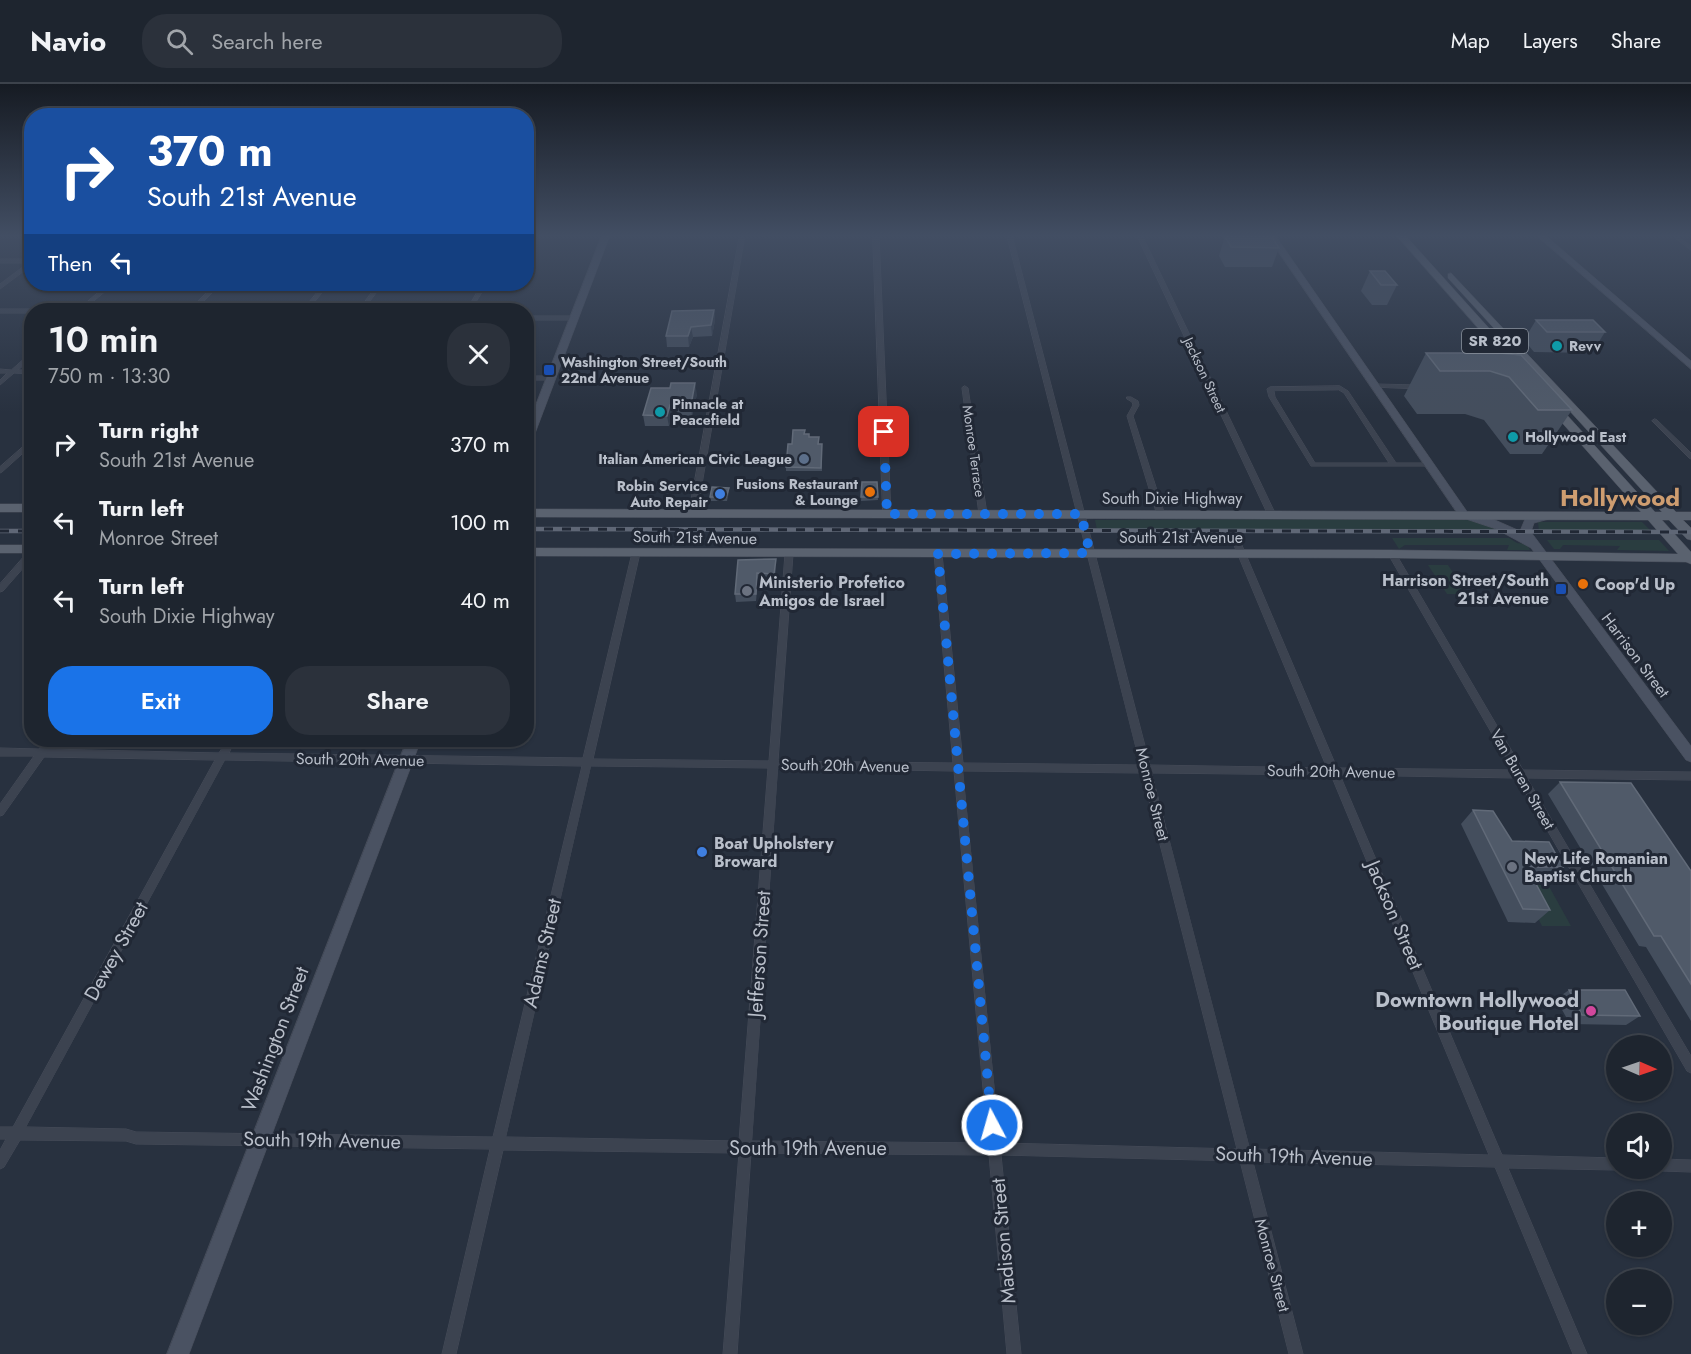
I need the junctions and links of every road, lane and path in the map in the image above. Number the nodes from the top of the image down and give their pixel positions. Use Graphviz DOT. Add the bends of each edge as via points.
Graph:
graph roads {
  1 [pos="583,294"];
  2 [pos="732,294"];
  3 [pos="878,294"];
  4 [pos="1024,294"];
  5 [pos="1167,294"];
  6 [pos="1311,294"];
  7 [pos="1454,294"];
  8 [pos="1467,294"];
  9 [pos="1608,294"];
  10 [pos="0,311"];
  11 [pos="24,311"];
  12 [pos="534,318"];
  13 [pos="574,318"];
  14 [pos="24,361"];
  15 [pos="1691,366"];
  16 [pos="0,371"];
  17 [pos="12,371"];
  18 [pos="24,372"];
  19 [pos="1525,374"];
  20 [pos="534,378"];
  21 [pos="552,378"];
  22 [pos="0,383"];
  23 [pos="1374,386"];
  24 [pos="1425,387"];
  25 [pos="965,388"];
  26 [pos="1544,396"];
  27 [pos="1129,398"];
  28 [pos="1655,421"];
  29 [pos="534,424"];
  30 [pos="24,448"];
  31 [pos="1615,455"];
  32 [pos="1691,457"];
  33 [pos="1600,458"];
  34 [pos="1394,465"];
  35 [pos="1429,465"];
  36 [pos="0,471"];
  37 [pos="0,508"];
  38 [pos="24,508"];
  39 [pos="534,513"];
  40 [pos="693,513"];
  41 [pos="887,514"];
  42 [pos="983,514"];
  43 [pos="1081,514"];
  44 [pos="1161,515"];
  45 [pos="1272,515"];
  46 [pos="1464,516"];
  47 [pos="1552,516"];
  48 [pos="1655,516"];
  49 [pos="1673,516"];
  50 [pos="1691,516"];
  51 [pos="1691,536"];
  52 [pos="1240,548"];
  53 [pos="0,549"];
  54 [pos="24,550"];
  55 [pos="1537,550"];
  56 [pos="534,552"];
  57 [pos="636,553"];
  58 [pos="1090,553"];
  59 [pos="789,554"];
  60 [pos="938,554"];
  61 [pos="1392,554"];
  62 [pos="1690,556"];
  63 [pos="24,560"];
  64 [pos="0,589"];
  65 [pos="46,747"];
  66 [pos="227,747"];
  67 [pos="411,747"];
  68 [pos="0,752"];
  69 [pos="42,753"];
  70 [pos="222,756"];
  71 [pos="1691,756"];
  72 [pos="406,760"];
  73 [pos="586,762"];
  74 [pos="774,764"];
  75 [pos="957,767"];
  76 [pos="1146,769"];
  77 [pos="1334,771"];
  78 [pos="1520,773"];
  79 [pos="1691,776"];
  80 [pos="0,812"];
  81 [pos="1691,1067"];
  82 [pos="0,1133"];
  83 [pos="17,1133"];
  84 [pos="261,1139"];
  85 [pos="498,1143"];
  86 [pos="744,1148"];
  87 [pos="995,1149"];
  88 [pos="1244,1154"];
  89 [pos="1499,1161"];
  90 [pos="0,1163"];
  91 [pos="1606,1164"];
  92 [pos="1672,1165"];
  93 [pos="1691,1166"];
  94 [pos="178,1354"];
  95 [pos="448,1354"];
  96 [pos="730,1354"];
  97 [pos="1014,1354"];
  98 [pos="1296,1354"];
  99 [pos="1580,1354"];
  1 -- 13 [label="main road"];
  2 -- 40 [label="street"];
  3 -- 41 [label="street"];
  4 -- 43 [label="street, Monroe Street"];
  5 -- 45 [label="street, Jackson Street"];
  6 -- 23 [label="main road"];
  7 -- 19 [label="main road, SR 820"];
  8 -- 31 [label="main road, SR 820"];
  9 -- 15 [label="main road"];
  10 -- 11 [label="street"];
  12 -- 13 [label="street"];
  13 -- 21 [label="main road"];
  14 -- 17 [label="street"];
  16 -- 17 [label="street"];
  17 -- 18 [label="street"];
  17 -- 22 [label="street"];
  20 -- 21 [label="street"];
  21 -- 29 [label="main road"];
  23 -- 24 [label="street"];
  23 -- 35 [label="main road"];
  25 -- 42 [label="street, Monroe Terrace"];
  26 -- 33 [label="main road"];
  27 -- 44 [label="street" via="1135,401 1131,422"];
  28 -- 32 [label="street"];
  30 -- 36 [label="street"];
  31 -- 33 [label="main road"];
  31 -- 49 [label="main road, SR 820"];
  33 -- 48 [label="main road"];
  34 -- 34 [label="street" via="1340,388 1270,389 1313,465"];
  34 -- 35 [label="street"];
  35 -- 46 [label="main road"];
  37 -- 38 [label="main road"];
  39 -- 40 [label="main road, South Dixie Highway"];
  40 -- 41 [label="main road, South Dixie Highway"];
  41 -- 42 [label="main road, South Dixie Highway"];
  42 -- 43 [label="main road, South Dixie Highway"];
  43 -- 44 [label="main road, South Dixie Highway"];
  43 -- 58 [label="street, Monroe Street"];
  44 -- 45 [label="main road, South Dixie Highway"];
  45 -- 46 [label="main road, South Dixie Highway"];
  46 -- 47 [label="main road, South Dixie Highway"];
  46 -- 55 [label="main road, Harrison Street" via="1521,536"];
  47 -- 48 [label="main road, South Dixie Highway"];
  47 -- 55 [label="main road" via="1529,521 1525,526"];
  48 -- 49 [label="main road, South Dixie Highway"];
  48 -- 62 [label="main road"];
  49 -- 50 [label="main road, South Dixie Highway"];
  49 -- 51 [label="main road, SR 820"];
  52 -- 58 [label="main road, South 21st Avenue"];
  52 -- 61 [label="main road, South 21st Avenue"];
  52 -- 77 [label="street, Jackson Street"];
  53 -- 54 [label="main road"];
  55 -- 61 [label="main road, South 21st Avenue"];
  55 -- 62 [label="main road, South 21st Avenue"];
  55 -- 71 [label="main road, Harrison Street"];
  56 -- 57 [label="main road, South 21st Avenue"];
  57 -- 59 [label="main road, South 21st Avenue"];
  57 -- 73 [label="street, Adams Street"];
  58 -- 60 [label="main road, South 21st Avenue"];
  58 -- 76 [label="street, Monroe Street"];
  59 -- 60 [label="main road, South 21st Avenue"];
  59 -- 74 [label="street, Jefferson Street"];
  60 -- 75 [label="street, Madison Street"];
  61 -- 78 [label="street, Van Buren Street"];
  63 -- 64 [label="street"];
  65 -- 69 [label="street"];
  66 -- 70 [label="street, Dewey Street"];
  67 -- 72 [label="main road, Washington Street"];
  68 -- 69 [label="street, South 20th Avenue"];
  69 -- 70 [label="street, South 20th Avenue"];
  69 -- 80 [label="street"];
  70 -- 72 [label="street, South 20th Avenue"];
  70 -- 83 [label="street, Dewey Street"];
  72 -- 73 [label="street, South 20th Avenue"];
  72 -- 84 [label="main road, Washington Street"];
  73 -- 74 [label="street, South 20th Avenue"];
  73 -- 85 [label="street, Adams Street"];
  74 -- 75 [label="street, South 20th Avenue"];
  74 -- 86 [label="street, Jefferson Street"];
  75 -- 76 [label="street, South 20th Avenue"];
  75 -- 87 [label="street, Madison Street"];
  76 -- 77 [label="street, South 20th Avenue"];
  76 -- 88 [label="street, Monroe Street"];
  77 -- 78 [label="street, South 20th Avenue"];
  77 -- 89 [label="street, Jackson Street"];
  78 -- 79 [label="street, South 20th Avenue"];
  78 -- 81 [label="street, Van Buren Street"];
  82 -- 83 [label="street, South 19th Avenue"];
  83 -- 84 [label="street, South 19th Avenue"];
  83 -- 90 [label="street, Dewey Street"];
  84 -- 85 [label="street, South 19th Avenue"];
  84 -- 94 [label="main road, Washington Street"];
  85 -- 86 [label="street, South 19th Avenue"];
  85 -- 95 [label="street, Adams Street"];
  86 -- 87 [label="street, South 19th Avenue"];
  86 -- 96 [label="street, Jefferson Street"];
  87 -- 88 [label="street, South 19th Avenue"];
  87 -- 97 [label="street, Madison Street"];
  88 -- 89 [label="street, South 19th Avenue"];
  88 -- 98 [label="street, Monroe Street"];
  89 -- 91 [label="street, South 19th Avenue"];
  89 -- 99 [label="street, Jackson Street"];
  92 -- 93 [label="street"];
}
